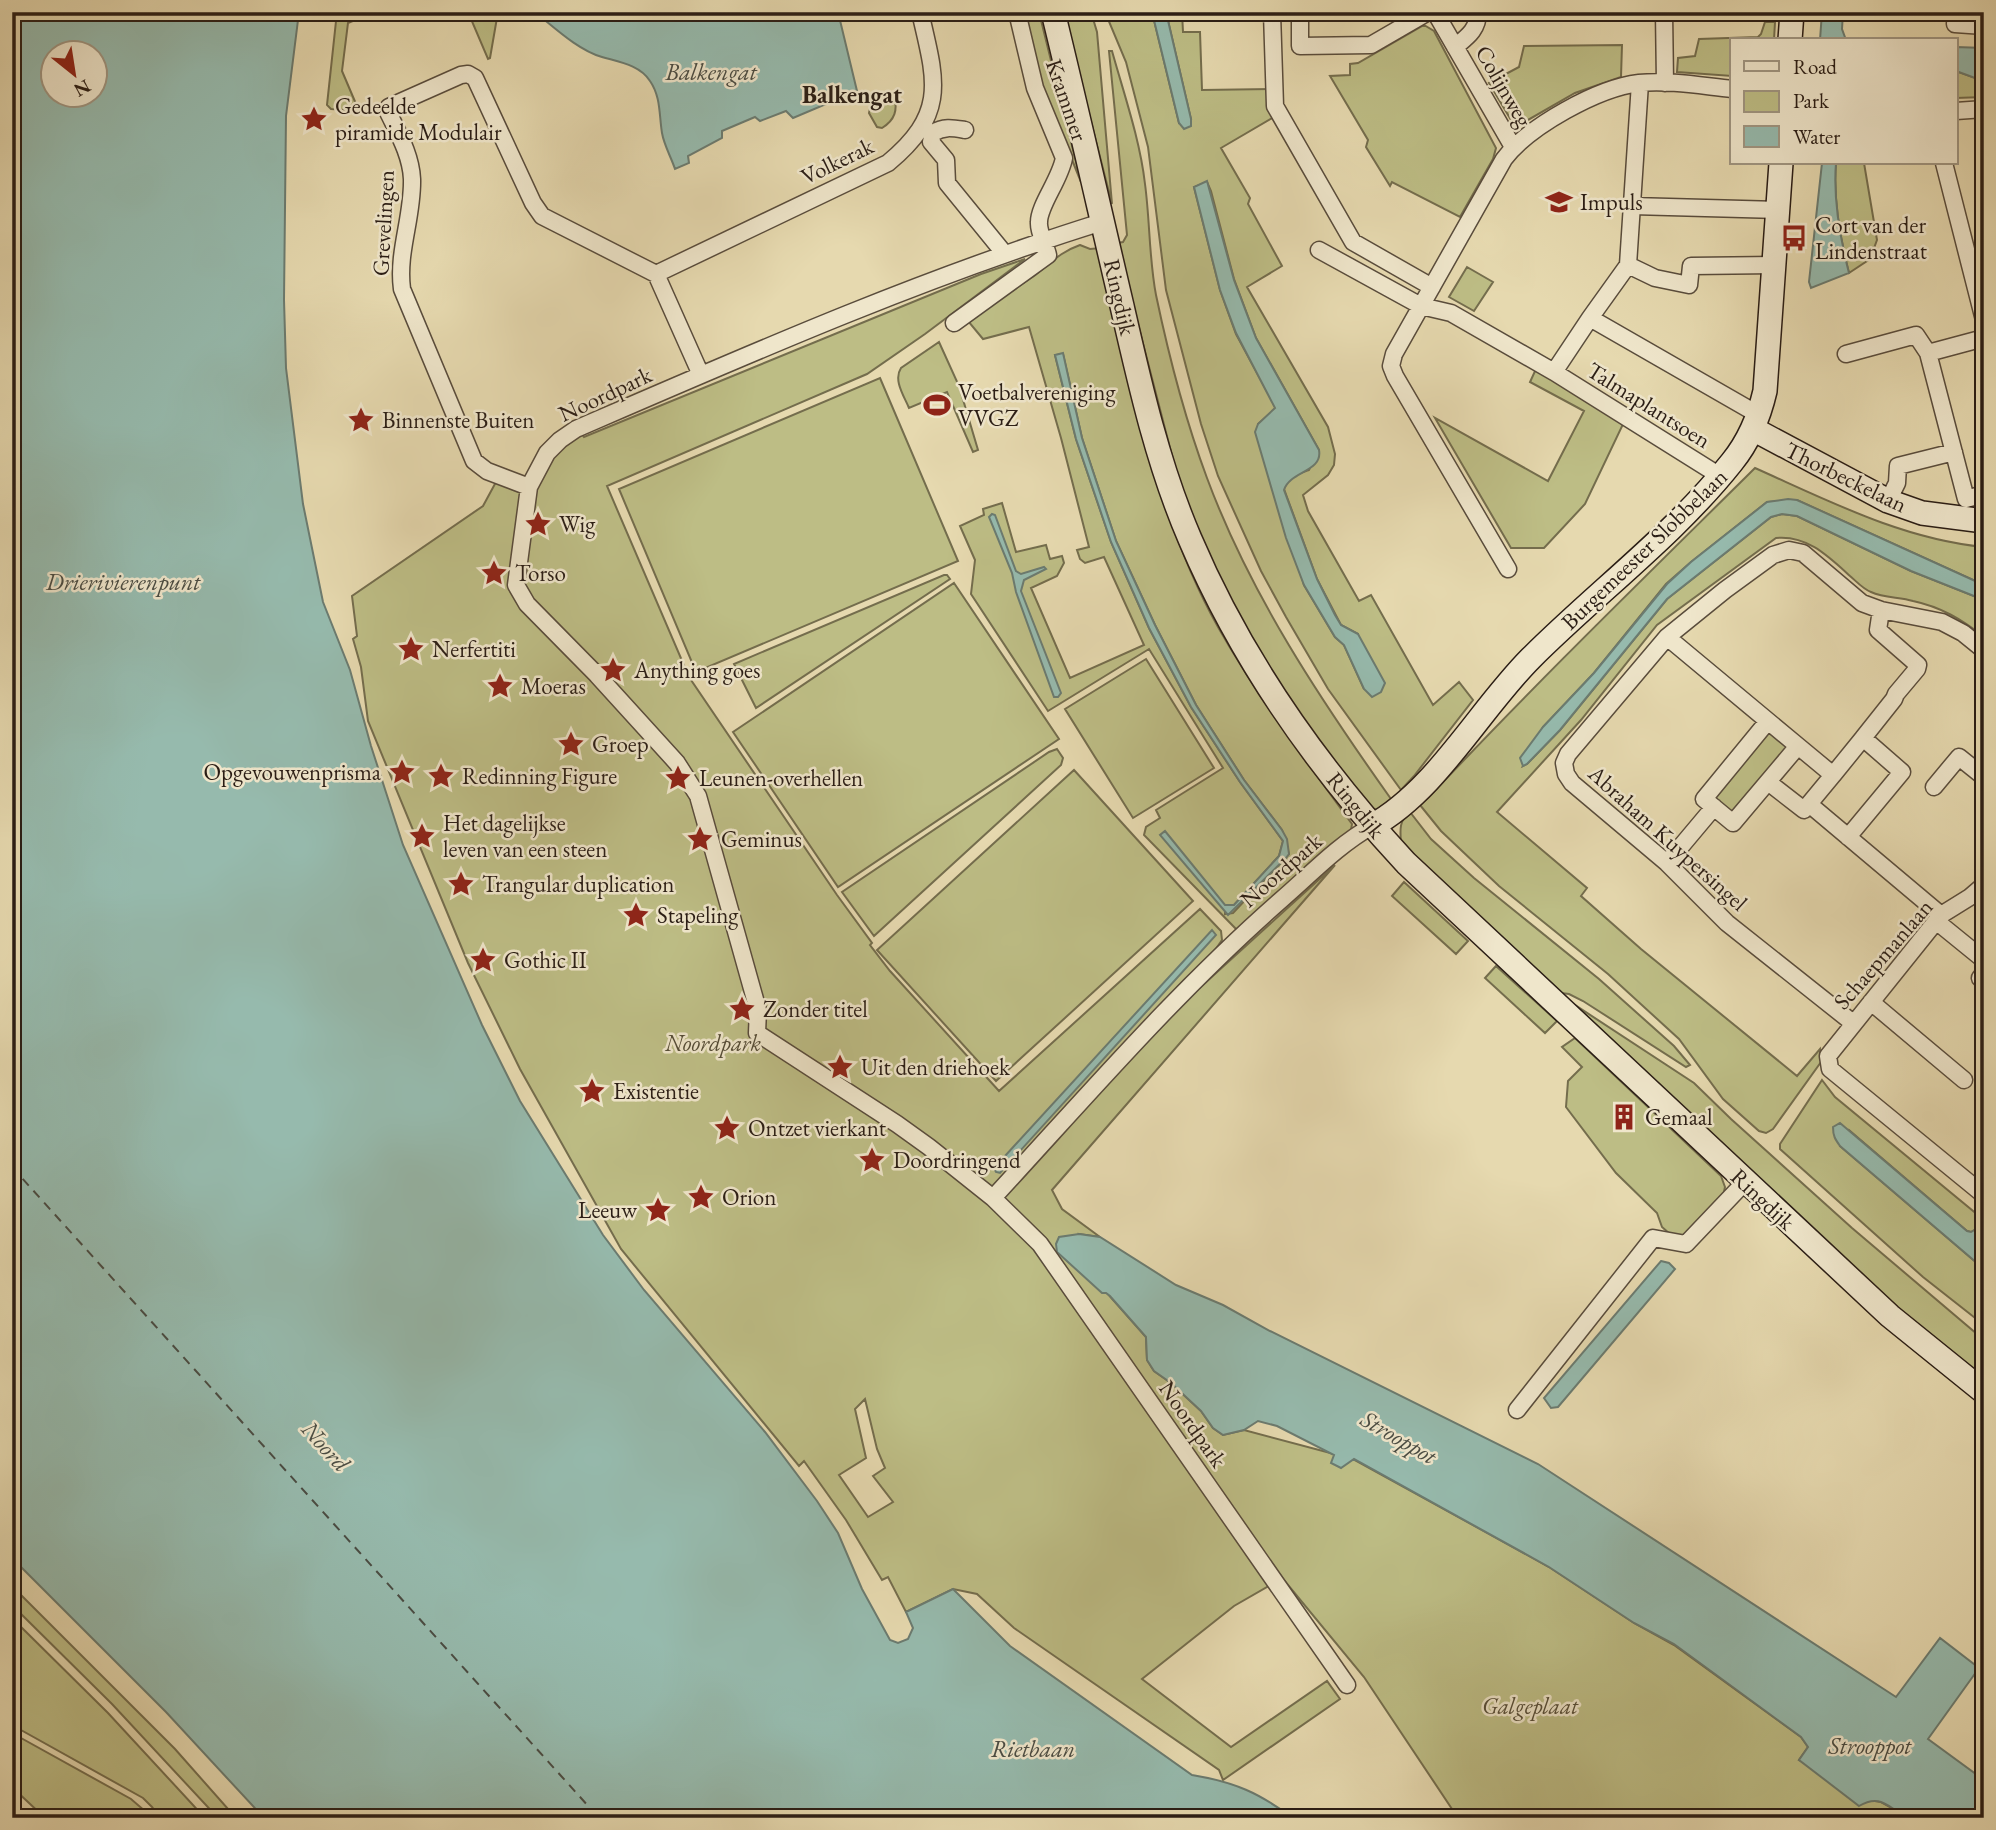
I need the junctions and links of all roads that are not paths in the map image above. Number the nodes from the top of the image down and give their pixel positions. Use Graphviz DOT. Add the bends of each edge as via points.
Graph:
graph roads {
  1 [pos="920,12"];
  2 [pos="1017,12"];
  3 [pos="1053,12"];
  4 [pos="1252,12"];
  5 [pos="1300,12"];
  6 [pos="1428,12"];
  7 [pos="1435,12"];
  8 [pos="1478,12"];
  9 [pos="1664,12"];
  10 [pos="1792,12"];
  11 [pos="1956,12"];
  12 [pos="1984,26"];
  13 [pos="1790,38"];
  14 [pos="1300,46"];
  15 [pos="1274,47"];
  16 [pos="1455,47"];
  17 [pos="1640,83"];
  18 [pos="1665,83"];
  19 [pos="1730,89"];
  20 [pos="1984,109"];
  21 [pos="1958,111"];
  22 [pos="965,130"];
  23 [pos="1513,147"];
  24 [pos="1781,164"];
  25 [pos="1944,164"];
  26 [pos="1632,206"];
  27 [pos="1779,210"];
  28 [pos="1102,222"];
  29 [pos="1045,240"];
  30 [pos="1353,242"];
  31 [pos="1318,250"];
  32 [pos="1004,253"];
  33 [pos="1628,265"];
  34 [pos="1775,265"];
  35 [pos="1353,269"];
  36 [pos="656,274"];
  37 [pos="1432,287"];
  38 [pos="1421,306"];
  39 [pos="1591,316"];
  40 [pos="1984,320"];
  41 [pos="954,323"];
  42 [pos="1984,338"];
  43 [pos="1928,353"];
  44 [pos="1846,354"];
  45 [pos="1554,372"];
  46 [pos="701,375"];
  47 [pos="1756,422"];
  48 [pos="1954,452"];
  49 [pos="1720,476"];
  50 [pos="529,487"];
  51 [pos="1984,495"];
  52 [pos="1888,501"];
  53 [pos="1982,521"];
  54 [pos="1508,569"];
  55 [pos="1881,610"];
  56 [pos="1667,637"];
  57 [pos="1984,650"];
  58 [pos="1768,721"];
  59 [pos="1863,738"];
  60 [pos="1798,746"];
  61 [pos="1833,775"];
  62 [pos="1984,777"];
  63 [pos="1768,782"];
  64 [pos="1934,788"];
  65 [pos="1809,804"];
  66 [pos="1714,807"];
  67 [pos="1372,826"];
  68 [pos="1848,837"];
  69 [pos="1667,863"];
  70 [pos="1984,884"];
  71 [pos="1938,918"];
  72 [pos="1984,960"];
  73 [pos="1984,973"];
  74 [pos="1984,981"];
  75 [pos="1871,1002"];
  76 [pos="1853,1023"];
  77 [pos="1964,1080"];
  78 [pos="1745,1182"];
  79 [pos="1984,1195"];
  80 [pos="993,1198"];
  81 [pos="1984,1392"];
  82 [pos="1517,1410"];
  83 [pos="1347,1685"];
  1 -- 36 [label="street, Volkerak" via="934,89 922,127 906,148 888,163"];
  2 -- 29 [label="street, Krammer" via="1035,88 1063,158 1062,171 1038,223"];
  3 -- 28 [label="main road, Ringdijk"];
  4 -- 15 [label="street" via="1272,13"];
  5 -- 14 [label="street"];
  6 -- 14 [label="street" via="1371,45"];
  7 -- 16 [label="street, Colijnweg"];
  8 -- 16 [label="street" via="1471,34"];
  9 -- 18 [label="street"];
  10 -- 13 [label="main road"];
  11 -- 12 [label="street" via="1955,24"];
  14 -- 15 [label="street"];
  15 -- 30 [label="street" via="1275,106"];
  16 -- 23 [label="street, Colijnweg"];
  17 -- 18 [label="street"];
  17 -- 23 [label="street" via="1588,101"];
  17 -- 26 [label="street"];
  18 -- 19 [label="street"];
  20 -- 21 [label="street"];
  22 -- 32 [label="street" via="945,127 933,133 932,142 946,160 947,183"];
  23 -- 37 [label="street"];
  24 -- 27 [label="main road, Burgemeester Slobbelaan"];
  25 -- 40 [label="street"];
  26 -- 27 [label="street"];
  26 -- 33 [label="street"];
  27 -- 34 [label="main road, Burgemeester Slobbelaan"];
  28 -- 29 [label="street, Noordpark"];
  28 -- 67 [label="main road, Ringdijk" via="1140,384 1189,539 1229,622 1286,714"];
  29 -- 32 [label="street, Noordpark"];
  29 -- 41 [label="street" via="1046,258"];
  30 -- 35 [label="street"];
  30 -- 37 [label="street"];
  31 -- 35 [label="street"];
  32 -- 46 [label="street, Noordpark"];
  33 -- 34 [label="street" via="1655,278 1689,285 1691,267"];
  33 -- 39 [label="street, Talmaplantsoen"];
  34 -- 47 [label="main road, Burgemeester Slobbelaan" via="1765,391"];
  35 -- 38 [label="street"];
  36 -- 46 [label="street"];
  36 -- 50 [label="street, Grevelingen" via="542,216 475,78 461,75 389,107 412,180 400,262 402,289 474,461"];
  37 -- 38 [label="street"];
  38 -- 45 [label="street, Talmaplantsoen" via="1451,313"];
  38 -- 54 [label="street" via="1391,366"];
  39 -- 45 [label="street, Talmaplantsoen"];
  39 -- 47 [label="street, Talmaplantsoen"];
  42 -- 43 [label="street"];
  43 -- 44 [label="street" via="1916,335"];
  43 -- 48 [label="street"];
  45 -- 49 [label="street, Talmaplantsoen"];
  46 -- 50 [label="street, Noordpark" via="559,440"];
  47 -- 49 [label="main road, Burgemeester Slobbelaan"];
  47 -- 52 [label="main road, Thorbeckelaan"];
  48 -- 51 [label="street" via="1966,499"];
  48 -- 52 [label="street" via="1898,466"];
  49 -- 67 [label="main road, Burgemeester Slobbelaan" via="1510,680 1446,761 1405,802"];
  50 -- 80 [label="street, Noordpark" via="516,585 527,604 677,763 698,796 758,1010 757,1033 897,1124"];
  51 -- 53 [label="street"];
  52 -- 53 [label="main road, Thorbeckelaan" via="1922,513"];
  55 -- 56 [label="street, Abraham Kuypersingel" via="1862,603 1803,554 1789,550 1773,555"];
  55 -- 57 [label="street, Abraham Kuypersingel" via="1942,622"];
  55 -- 59 [label="street" via="1878,630 1918,665"];
  56 -- 58 [label="street"];
  56 -- 69 [label="street, Abraham Kuypersingel" via="1564,764 1572,783"];
  58 -- 60 [label="street"];
  58 -- 66 [label="street" via="1704,799"];
  59 -- 61 [label="street"];
  59 -- 68 [label="street" via="1902,772"];
  60 -- 61 [label="street"];
  60 -- 63 [label="street"];
  61 -- 65 [label="street"];
  62 -- 64 [label="street" via="1959,757"];
  63 -- 65 [label="street" via="1804,810"];
  63 -- 66 [label="street" via="1734,823"];
  65 -- 68 [label="street"];
  66 -- 69 [label="street"];
  67 -- 78 [label="main road, Ringdijk"];
  67 -- 80 [label="street, Noordpark" via="1187,987"];
  68 -- 71 [label="street"];
  69 -- 76 [label="street, Abraham Kuypersingel" via="1727,923"];
  70 -- 71 [label="street, Schaepmanlaan"];
  71 -- 72 [label="street"];
  71 -- 75 [label="street, Schaepmanlaan"];
  73 -- 74 [label="street" via="1980,978"];
  75 -- 76 [label="street, Schaepmanlaan"];
  75 -- 77 [label="street"];
  76 -- 79 [label="street, Schaepmanlaan" via="1828,1056 1830,1069"];
  78 -- 81 [label="main road, Ringdijk" via="1890,1316"];
  78 -- 82 [label="street" via="1686,1244 1653,1238"];
  80 -- 83 [label="street, Noordpark" via="1040,1244"];
}
